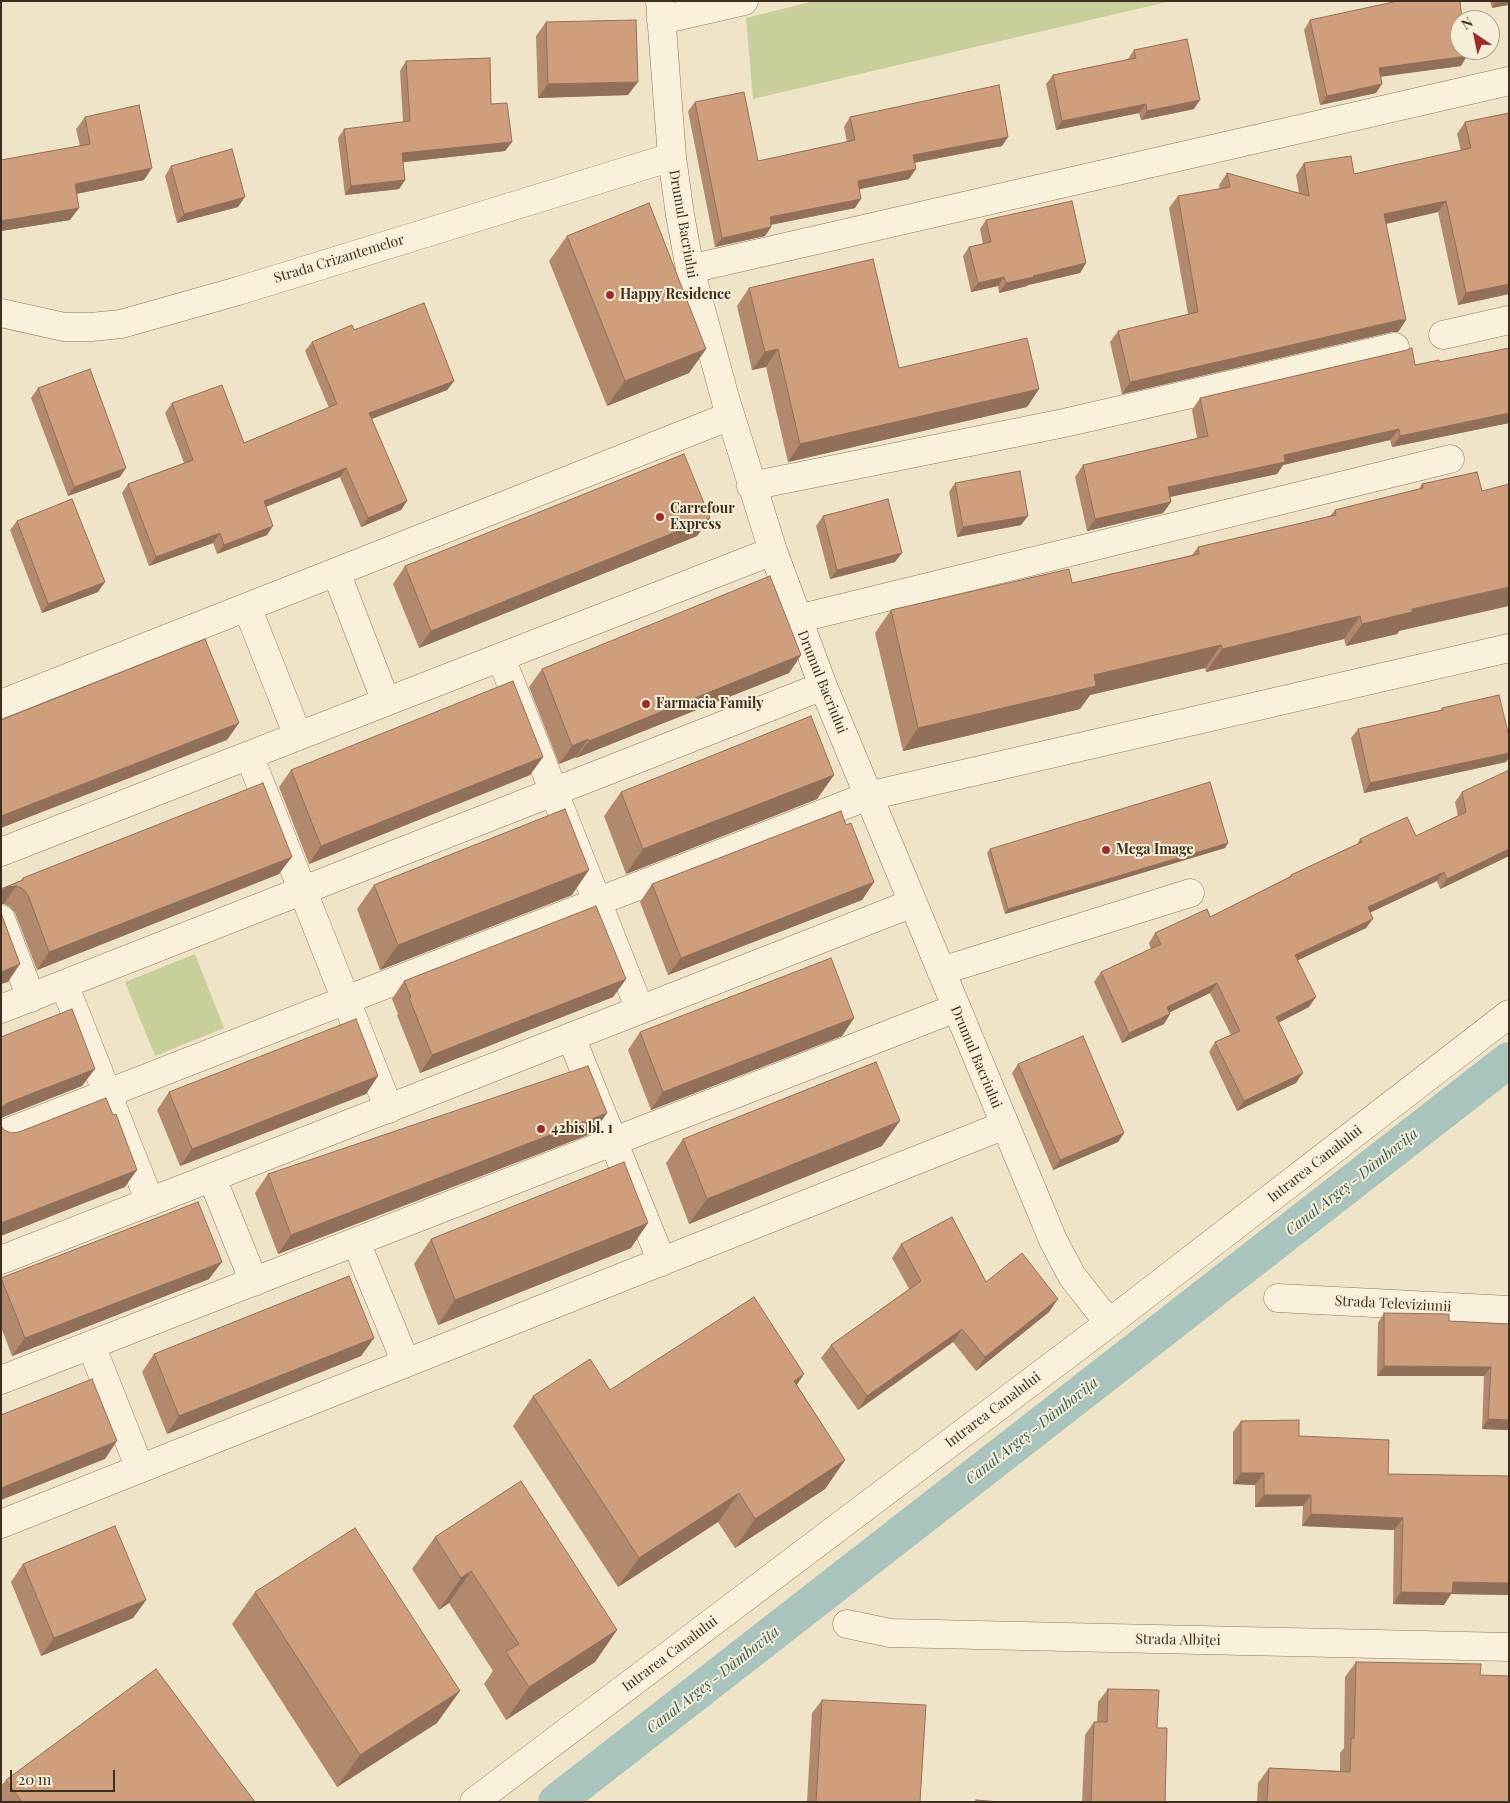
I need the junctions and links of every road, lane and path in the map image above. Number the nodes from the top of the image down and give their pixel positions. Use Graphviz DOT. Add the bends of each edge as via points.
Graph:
graph roads {
  1 [pos="744,1"];
  2 [pos="661,11"];
  3 [pos="1509,81"];
  4 [pos="672,157"];
  5 [pos="690,269"];
  6 [pos="1,313"];
  7 [pos="1509,320"];
  8 [pos="1443,335"];
  9 [pos="1394,347"];
  10 [pos="730,416"];
  11 [pos="1450,459"];
  12 [pos="751,486"];
  13 [pos="773,551"];
  14 [pos="336,572"];
  15 [pos="247,607"];
  16 [pos="797,619"];
  17 [pos="1509,648"];
  18 [pos="501,658"];
  19 [pos="823,686"];
  20 [pos="386,702"];
  21 [pos="1,704"];
  22 [pos="298,736"];
  23 [pos="249,755"];
  24 [pos="554,792"];
  25 [pos="868,796"];
  26 [pos="1,852"];
  27 [pos="302,891"];
  28 [pos="1190,893"];
  29 [pos="598,902"];
  30 [pos="913,903"];
  31 [pos="1,919"];
  32 [pos="941,971"];
  33 [pos="64,984"];
  34 [pos="31,998"];
  35 [pos="346,1001"];
  36 [pos="956,1008"];
  37 [pos="1,1009"];
  38 [pos="640,1010"];
  39 [pos="1509,1014"];
  40 [pos="571,1037"];
  41 [pos="107,1094"];
  42 [pos="388,1109"];
  43 [pos="1005,1125"];
  44 [pos="1,1135"];
  45 [pos="614,1142"];
  46 [pos="212,1178"];
  47 [pos="150,1202"];
  48 [pos="356,1242"];
  49 [pos="1,1260"];
  50 [pos="662,1262"];
  51 [pos="254,1282"];
  52 [pos="1278,1298"];
  53 [pos="1509,1310"];
  54 [pos="1109,1323"];
  55 [pos="91,1345"];
  56 [pos="406,1364"];
  57 [pos="1,1380"];
  58 [pos="140,1469"];
  59 [pos="1,1524"];
  60 [pos="847,1624"];
  61 [pos="1509,1647"];
  62 [pos="474,1802"];
  1 -- 2 [label="street"];
  2 -- 4 [label="street, Drumul Bacriului"];
  3 -- 5 [label="street"];
  4 -- 5 [label="street, Drumul Bacriului"];
  4 -- 6 [label="street, Strada Crizantemelor" via="121,324 64,327"];
  5 -- 10 [label="street, Drumul Bacriului"];
  7 -- 8 [label="street"];
  9 -- 12 [label="street" via="1064,423"];
  10 -- 12 [label="street, Drumul Bacriului"];
  10 -- 14 [label="street"];
  11 -- 16 [label="street"];
  12 -- 13 [label="street, Drumul Bacriului"];
  13 -- 16 [label="street, Drumul Bacriului"];
  13 -- 18 [label="street"];
  14 -- 15 [label="street"];
  14 -- 20 [label="street"];
  15 -- 21 [label="street"];
  15 -- 22 [label="street"];
  16 -- 19 [label="street, Drumul Bacriului"];
  17 -- 25 [label="street"];
  18 -- 20 [label="street"];
  18 -- 24 [label="street"];
  19 -- 24 [label="street"];
  19 -- 25 [label="street, Drumul Bacriului"];
  20 -- 22 [label="street"];
  22 -- 23 [label="street"];
  23 -- 26 [label="street"];
  23 -- 27 [label="street"];
  24 -- 27 [label="street"];
  24 -- 29 [label="street"];
  25 -- 29 [label="street"];
  25 -- 30 [label="street, Drumul Bacriului"];
  27 -- 33 [label="street"];
  27 -- 35 [label="street"];
  28 -- 32 [label="street"];
  29 -- 35 [label="street"];
  29 -- 38 [label="street"];
  30 -- 32 [label="street, Drumul Bacriului"];
  30 -- 38 [label="street"];
  31 -- 34 [label="street"];
  32 -- 36 [label="street, Drumul Bacriului"];
  33 -- 34 [label="street"];
  33 -- 41 [label="street"];
  34 -- 37 [label="street"];
  35 -- 41 [label="street"];
  35 -- 42 [label="street"];
  36 -- 43 [label="street, Drumul Bacriului"];
  36 -- 45 [label="street"];
  38 -- 40 [label="street"];
  39 -- 54 [label="street, Intrarea Canalului"];
  40 -- 42 [label="street"];
  40 -- 45 [label="street"];
  41 -- 44 [label="street"];
  41 -- 47 [label="street"];
  42 -- 46 [label="street"];
  43 -- 50 [label="street"];
  43 -- 54 [label="street, Drumul Bacriului" via="1061,1258"];
  45 -- 48 [label="street"];
  45 -- 50 [label="street"];
  46 -- 47 [label="street"];
  46 -- 51 [label="street"];
  47 -- 49 [label="street"];
  48 -- 51 [label="street"];
  48 -- 56 [label="street"];
  50 -- 56 [label="street"];
  51 -- 55 [label="street"];
  52 -- 53 [label="street, Strada Televiziunii"];
  54 -- 62 [label="street, Intrarea Canalului"];
  55 -- 57 [label="street"];
  55 -- 58 [label="street"];
  56 -- 58 [label="street"];
  58 -- 59 [label="street"];
  60 -- 61 [label="street, Strada Albiței" via="890,1633"];
}
